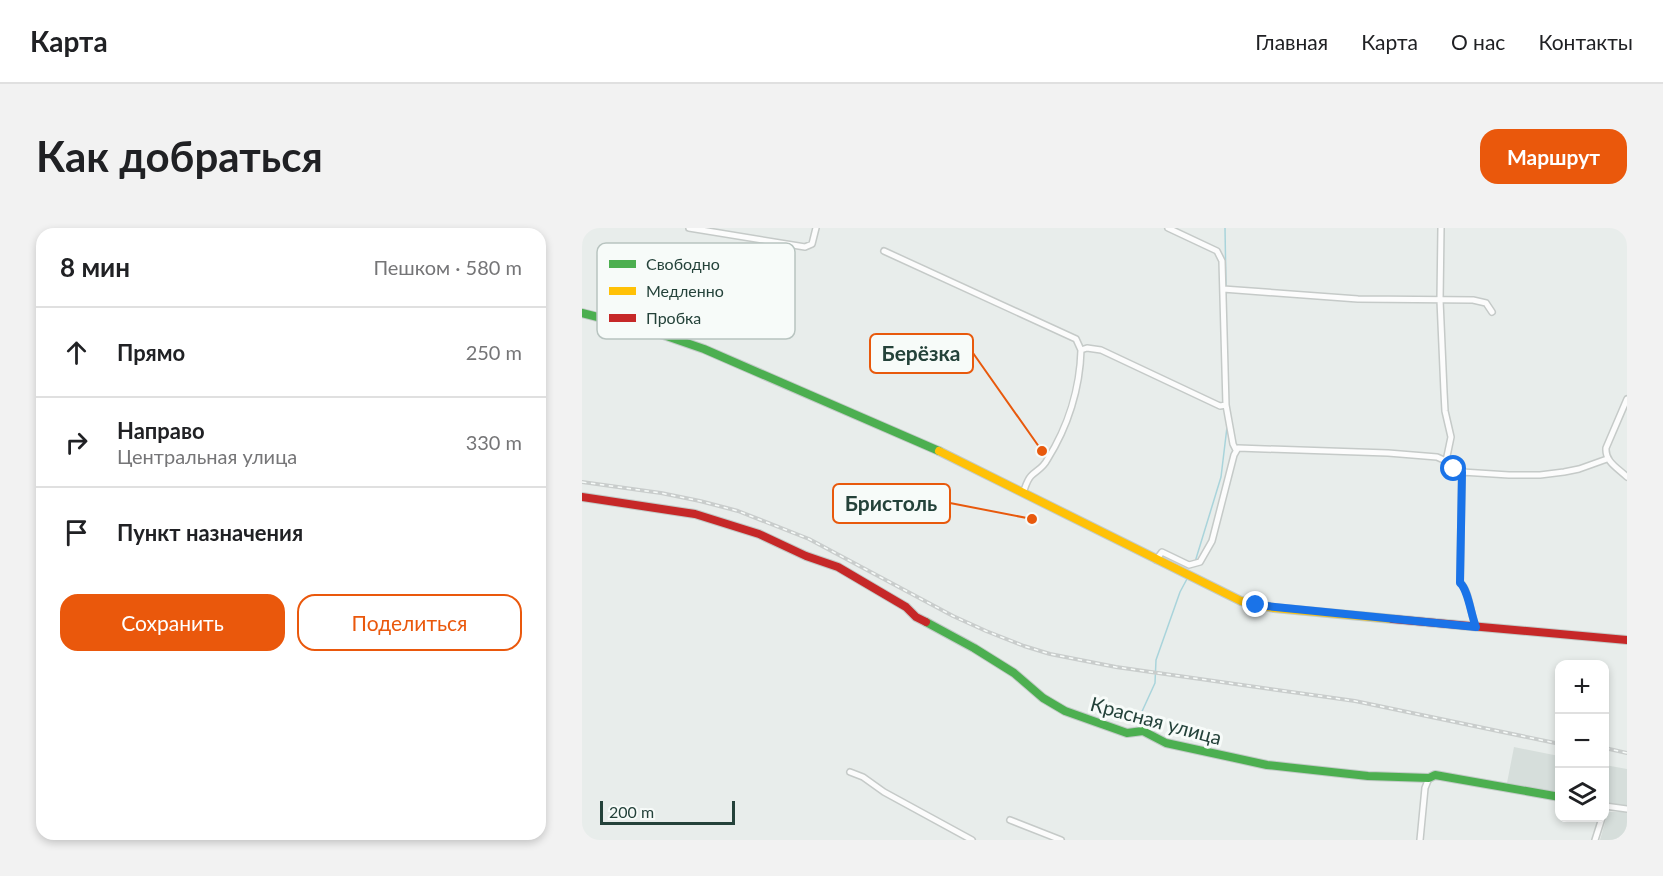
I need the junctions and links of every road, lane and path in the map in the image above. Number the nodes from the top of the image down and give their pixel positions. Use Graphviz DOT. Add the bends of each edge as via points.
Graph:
graph roads {
  1 [pos="688,228"];
  2 [pos="816,228"];
  3 [pos="1168,228"];
  4 [pos="1441,228"];
  5 [pos="780,243"];
  6 [pos="795,245"];
  7 [pos="884,251"];
  8 [pos="1223,289"];
  9 [pos="1440,300"];
  10 [pos="1492,312"];
  11 [pos="582,313"];
  12 [pos="597,317"];
  13 [pos="675,339"];
  14 [pos="1081,350"];
  15 [pos="1627,399"];
  16 [pos="1226,405"];
  17 [pos="1236,450"];
  18 [pos="1607,459"];
  19 [pos="1446,461"];
  20 [pos="1462,472"];
  21 [pos="1627,477"];
  22 [pos="1023,493"];
  23 [pos="582,497"];
  24 [pos="1156,560"];
  25 [pos="1476,627"];
  26 [pos="1627,640"];
  27 [pos="850,772"];
  28 [pos="1429,778"];
  29 [pos="1555,796"];
  30 [pos="1609,808"];
  31 [pos="1627,809"];
  32 [pos="1010,820"];
  33 [pos="1601,822"];
  34 [pos="972,840"];
  35 [pos="1061,840"];
  36 [pos="1420,840"];
  37 [pos="1595,840"];
  1 -- 5 [label="street"];
  2 -- 6 [label="street" via="812,244"];
  3 -- 8 [label="street" via="1216,250 1222,261"];
  4 -- 9 [label="street"];
  7 -- 14 [label="street" via="1076,339"];
  8 -- 9 [label="street" via="1366,300"];
  8 -- 16 [label="street"];
  9 -- 10 [label="street" via="1479,301"];
  9 -- 19 [label="street" via="1445,411 1451,437"];
  11 -- 12 [label="main road"];
  13 -- 22 [label="main road" via="954,458"];
  14 -- 16 [label="street" via="1101,350 1220,406"];
  14 -- 22 [label="street" via="1077,392 1057,442 1041,470 1030,477"];
  15 -- 18 [label="street" via="1606,448"];
  16 -- 17 [label="street"];
  17 -- 19 [label="street" via="1249,447 1388,453"];
  17 -- 24 [label="street" via="1212,541 1200,562 1189,565 1162,552"];
  18 -- 20 [label="street" via="1579,469 1540,475"];
  18 -- 21 [label="street"];
  19 -- 20 [label="street"];
  20 -- 25 [label="street" via="1460,583 1466,589"];
  22 -- 24 [label="main road"];
  23 -- 28 [label="main road, Красная улица" via="695,514 759,534 838,567 1014,673 1043,698 1098,724 1127,732 1143,731 1166,743 1267,765"];
  24 -- 25 [label="main road" via="1256,605"];
  25 -- 26 [label="main road"];
  27 -- 34 [label="street"];
  28 -- 29 [label="main road, Красная улица" via="1452,777"];
  28 -- 36 [label="street"];
  30 -- 31 [label="street"];
  32 -- 35 [label="street"];
  33 -- 37 [label="street"];
}
